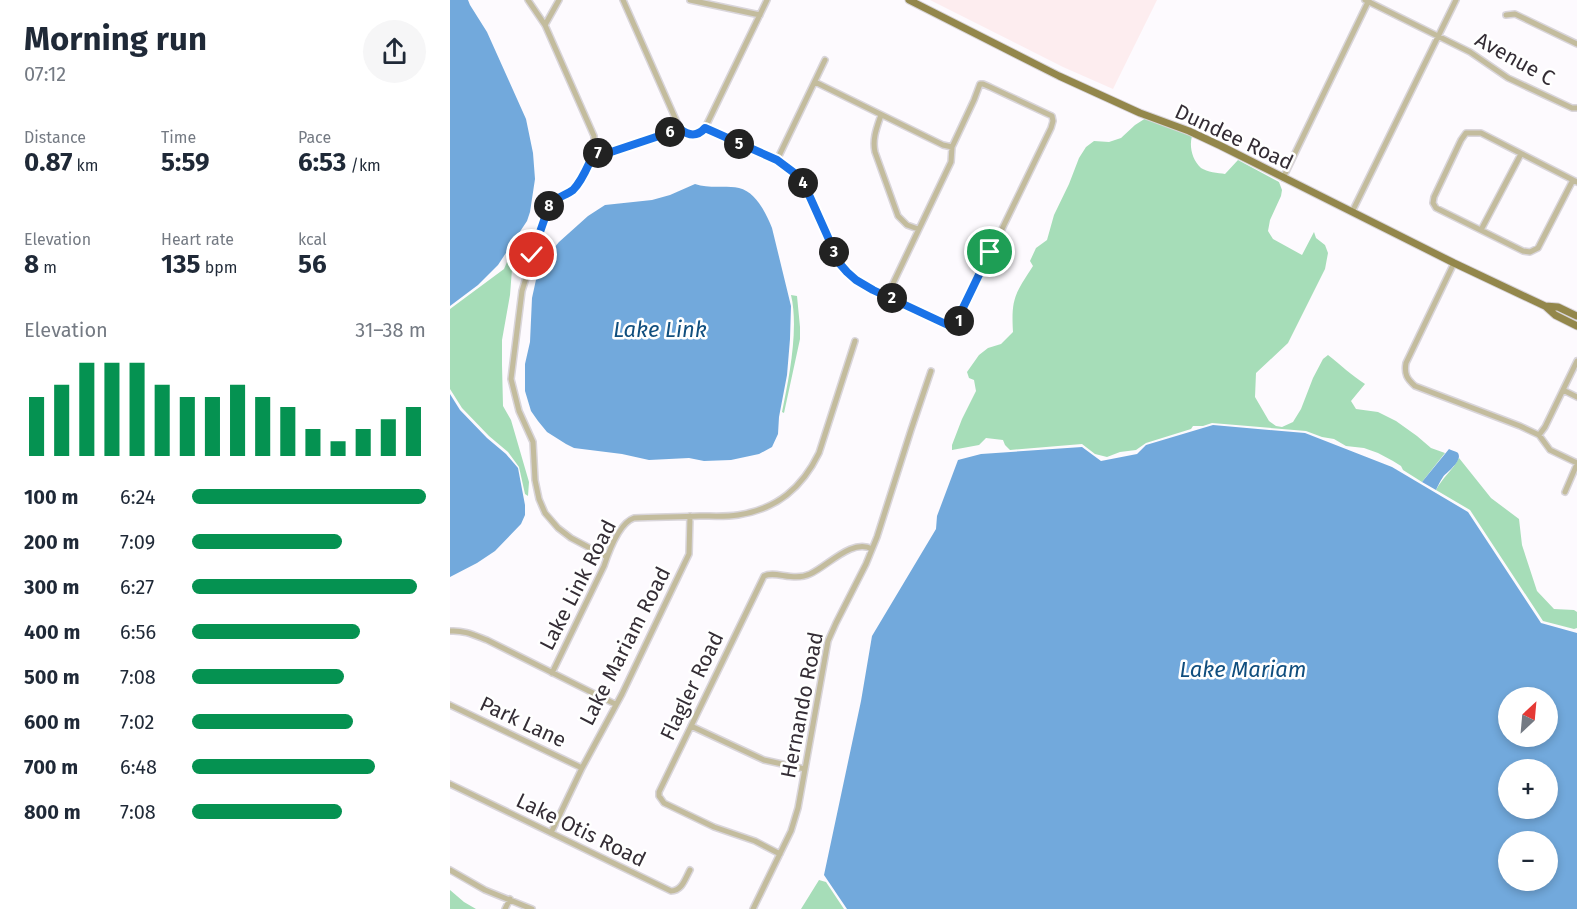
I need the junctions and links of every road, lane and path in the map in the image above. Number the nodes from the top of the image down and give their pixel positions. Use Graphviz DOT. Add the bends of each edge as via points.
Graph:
graph roads {
  1 [pos="528,0"];
  2 [pos="559,0"];
  3 [pos="623,0"];
  4 [pos="690,0"];
  5 [pos="767,0"];
  6 [pos="909,0"];
  7 [pos="1456,0"];
  8 [pos="1367,1"];
  9 [pos="760,15"];
  10 [pos="1506,15"];
  11 [pos="545,25"];
  12 [pos="1438,37"];
  13 [pos="1577,44"];
  14 [pos="825,60"];
  15 [pos="815,82"];
  16 [pos="1577,108"];
  17 [pos="881,115"];
  18 [pos="705,128"];
  19 [pos="680,129"];
  20 [pos="952,147"];
  21 [pos="594,153"];
  22 [pos="1521,154"];
  23 [pos="777,160"];
  24 [pos="1283,178"];
  25 [pos="1575,181"];
  26 [pos="1352,212"];
  27 [pos="918,229"];
  28 [pos="1481,230"];
  29 [pos="1454,263"];
  30 [pos="887,296"];
  31 [pos="1545,306"];
  32 [pos="1577,316"];
  33 [pos="1577,326"];
  34 [pos="855,341"];
  35 [pos="1577,361"];
  36 [pos="931,371"];
  37 [pos="1563,390"];
  38 [pos="1577,397"];
  39 [pos="1539,435"];
  40 [pos="1577,463"];
  41 [pos="1565,492"];
  42 [pos="690,516"];
  43 [pos="872,549"];
  44 [pos="607,557"];
  45 [pos="450,631"];
  46 [pos="552,673"];
  47 [pos="615,704"];
  48 [pos="450,705"];
  49 [pos="691,726"];
  50 [pos="582,768"];
  51 [pos="805,769"];
  52 [pos="450,784"];
  53 [pos="551,833"];
  54 [pos="780,854"];
  55 [pos="450,870"];
  56 [pos="690,870"];
  57 [pos="510,900"];
  58 [pos="505,909"];
  59 [pos="532,909"];
  60 [pos="753,909"];
  1 -- 11 [label="street"];
  2 -- 11 [label="street"];
  3 -- 19 [label="street"];
  4 -- 9 [label="street"];
  5 -- 9 [label="street"];
  6 -- 24 [label="main road, Dundee Road" via="1059,76 1189,131"];
  7 -- 12 [label="street"];
  8 -- 12 [label="street, Avenue C"];
  8 -- 24 [label="street"];
  9 -- 18 [label="street"];
  10 -- 13 [label="street" via="1515,14"];
  11 -- 21 [label="street" via="594,136"];
  12 -- 16 [label="street, Avenue C" via="1475,55 1508,78"];
  12 -- 26 [label="street"];
  14 -- 15 [label="street"];
  15 -- 17 [label="street"];
  15 -- 23 [label="street"];
  17 -- 20 [label="street"];
  17 -- 27 [label="street" via="873,144 875,152 898,216"];
  18 -- 19 [label="street" via="694,135"];
  18 -- 23 [label="street"];
  19 -- 21 [label="street" via="605,154"];
  20 -- 27 [label="street" via="951,162"];
  20 -- 30 [label="street" via="980,84 1052,116 1050,128 956,327"];
  21 -- 44 [label="street" via="579,183 549,206 522,291 511,379 533,442 534,480 545,513 571,538"];
  22 -- 25 [label="street"];
  22 -- 28 [label="street"];
  22 -- 28 [label="street" via="1480,133 1466,134 1461,140 1433,203"];
  23 -- 30 [label="street" via="805,186 840,264 856,280"];
  24 -- 26 [label="main road, Dundee Road"];
  25 -- 28 [label="street" via="1538,248 1523,251"];
  26 -- 29 [label="main road, Dundee Road"];
  27 -- 30 [label="street"];
  29 -- 31 [label="main road, Dundee Road"];
  29 -- 39 [label="street" via="1406,363 1407,377 1415,386"];
  31 -- 32 [label="main road, Dundee Road"];
  31 -- 33 [label="main road, Dundee Road"];
  34 -- 42 [label="street" via="819,453 799,484 785,497 754,512"];
  35 -- 37 [label="street"];
  36 -- 43 [label="street, Hernando Road"];
  37 -- 38 [label="street"];
  37 -- 39 [label="street"];
  39 -- 40 [label="street" via="1550,450"];
  40 -- 41 [label="street"];
  42 -- 44 [label="street, Lake Link Road" via="627,520"];
  42 -- 47 [label="street, Lake Mariam Road" via="689,554"];
  43 -- 49 [label="street, Flagler Road" via="851,548 808,575 764,576"];
  43 -- 51 [label="street, Hernando Road" via="828,642"];
  44 -- 46 [label="street, Lake Link Road"];
  45 -- 46 [label="street" via="469,633"];
  46 -- 47 [label="street"];
  47 -- 50 [label="street, Lake Mariam Road"];
  48 -- 50 [label="street, Park Lane"];
  49 -- 51 [label="street" via="764,760"];
  49 -- 54 [label="street, Flagler Road" via="659,792 661,801"];
  50 -- 53 [label="street, Lake Mariam Road"];
  51 -- 54 [label="street, Hernando Road" via="794,823"];
  52 -- 53 [label="street, Lake Otis Road"];
  53 -- 56 [label="street, Lake Otis Road" via="671,891 679,889"];
  54 -- 60 [label="street, Hernando Road"];
  55 -- 57 [label="street" via="485,891"];
  57 -- 58 [label="street"];
  57 -- 59 [label="street"];
}
